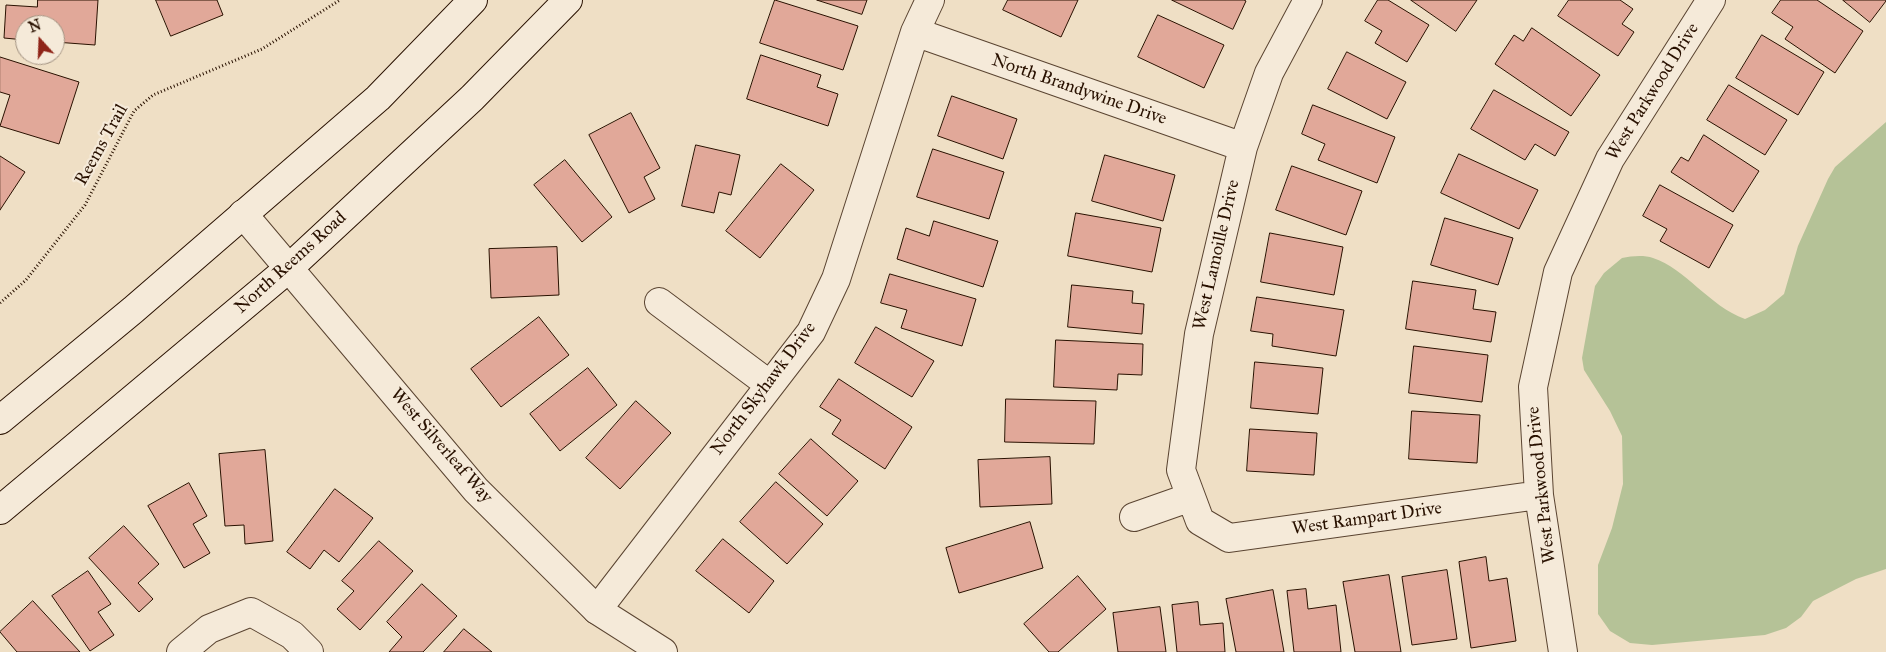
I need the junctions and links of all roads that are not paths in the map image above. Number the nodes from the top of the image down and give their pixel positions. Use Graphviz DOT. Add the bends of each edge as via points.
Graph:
graph roads {
  1 [pos="473,0"];
  2 [pos="568,0"];
  3 [pos="930,0"];
  4 [pos="1308,0"];
  5 [pos="1711,0"];
  6 [pos="915,32"];
  7 [pos="1243,147"];
  8 [pos="243,214"];
  9 [pos="288,269"];
  10 [pos="660,302"];
  11 [pos="770,385"];
  12 [pos="0,420"];
  13 [pos="1539,495"];
  14 [pos="1195,509"];
  15 [pos="0,510"];
  16 [pos="1134,517"];
  17 [pos="597,610"];
  18 [pos="180,652"];
  19 [pos="309,652"];
  20 [pos="663,652"];
  21 [pos="1563,652"];
  1 -- 8 [label="street" via="378,98"];
  2 -- 9 [label="street, North Reems Road" via="472,98"];
  3 -- 6 [label="street, North Skyhawk Drive"];
  4 -- 7 [label="street, West Lamoille Drive" via="1269,73"];
  5 -- 13 [label="street, West Parkwood Drive" via="1610,159 1558,272 1533,387"];
  6 -- 7 [label="street, North Brandywine Drive"];
  6 -- 11 [label="street, North Skyhawk Drive" via="836,280 811,332"];
  7 -- 14 [label="street, West Lamoille Drive" via="1198,334 1181,470"];
  8 -- 9 [label="street, West Silverleaf Way"];
  8 -- 12 [label="street"];
  9 -- 15 [label="street, North Reems Road"];
  9 -- 17 [label="street, West Silverleaf Way" via="476,490"];
  10 -- 11 [label="street"];
  11 -- 17 [label="street, North Skyhawk Drive"];
  13 -- 14 [label="street, West Rampart Drive" via="1229,538"];
  13 -- 21 [label="street, West Parkwood Drive"];
  14 -- 16 [label="street"];
  17 -- 20 [label="street, West Silverleaf Way"];
  18 -- 19 [label="street" via="209,629 251,612 292,635"];
}
